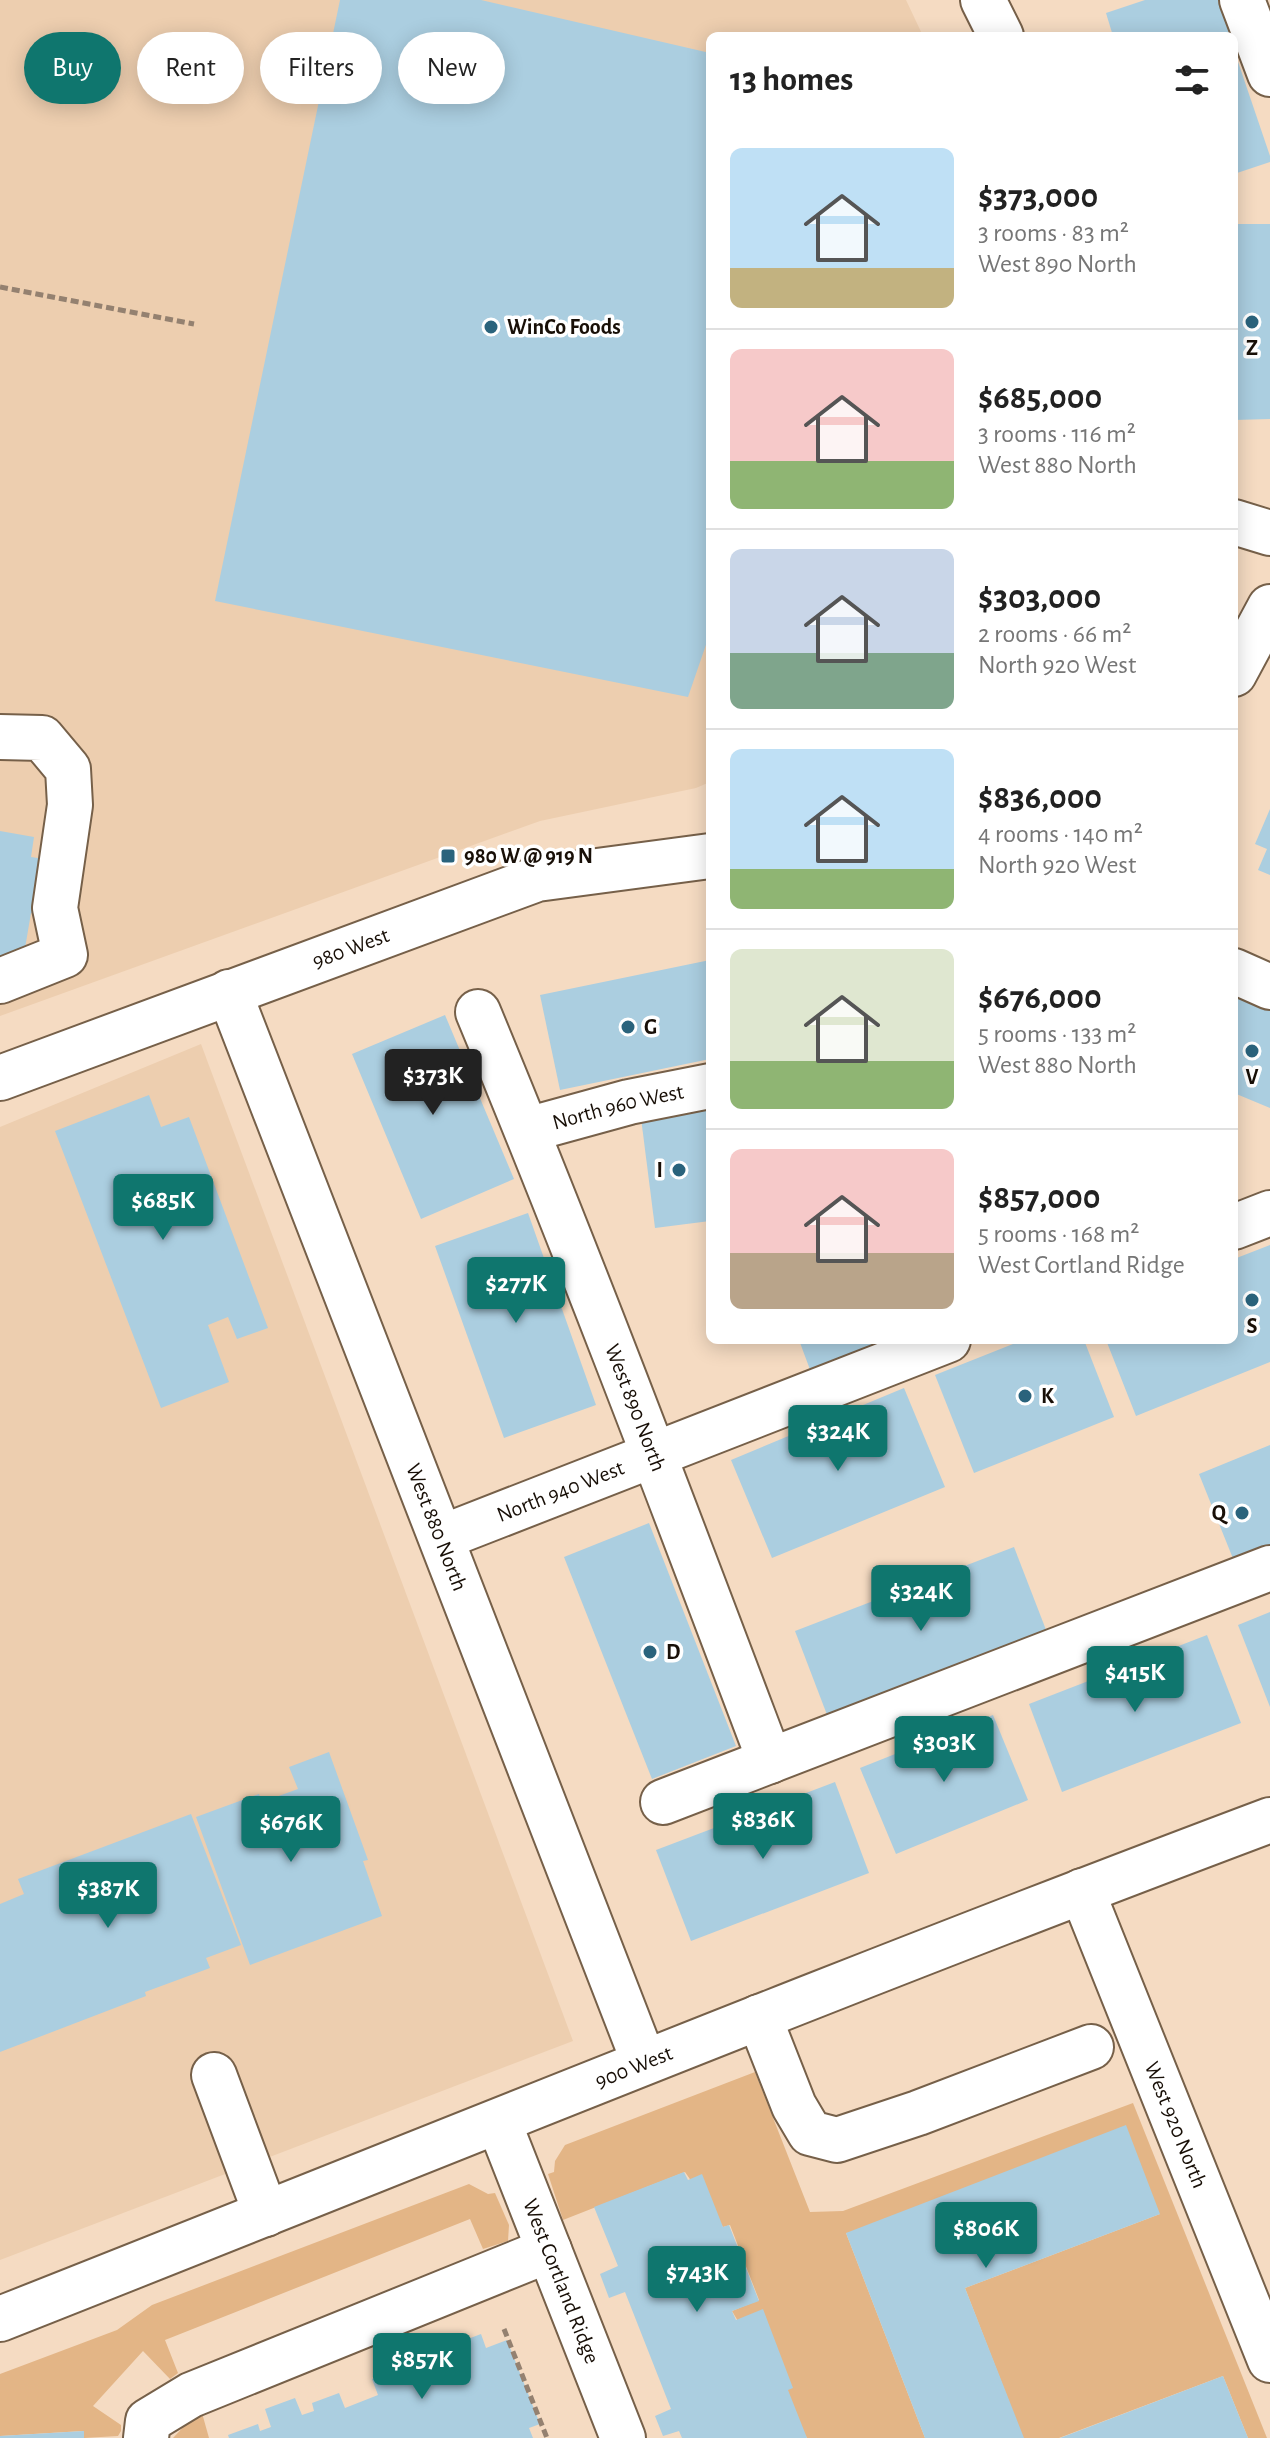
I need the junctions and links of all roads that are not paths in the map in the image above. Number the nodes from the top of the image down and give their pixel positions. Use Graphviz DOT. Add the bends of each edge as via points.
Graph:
graph roads {
  1 [pos="983,0"];
  2 [pos="1242,0"];
  3 [pos="999,32"];
  4 [pos="1270,74"];
  5 [pos="1238,523"];
  6 [pos="1270,533"];
  7 [pos="1270,607"];
  8 [pos="1238,667"];
  9 [pos="0,737"];
  10 [pos="706,857"];
  11 [pos="1238,973"];
  12 [pos="0,981"];
  13 [pos="1270,987"];
  14 [pos="229,992"];
  15 [pos="478,1012"];
  16 [pos="0,1078"];
  17 [pos="706,1087"];
  18 [pos="527,1130"];
  19 [pos="1270,1213"];
  20 [pos="1238,1225"];
  21 [pos="938,1344"];
  22 [pos="655,1456"];
  23 [pos="443,1537"];
  24 [pos="1270,1568"];
  25 [pos="770,1761"];
  26 [pos="663,1802"];
  27 [pos="1270,1820"];
  28 [pos="1082,1891"];
  29 [pos="759,2017"];
  30 [pos="1091,2047"];
  31 [pos="644,2062"];
  32 [pos="214,2075"];
  33 [pos="499,2123"];
  34 [pos="266,2214"];
  35 [pos="549,2250"];
  36 [pos="0,2319"];
  37 [pos="1270,2360"];
  38 [pos="146,2438"];
  39 [pos="623,2438"];
  1 -- 3 [label="street"];
  2 -- 4 [label="street"];
  5 -- 6 [label="street"];
  7 -- 8 [label="street"];
  9 -- 12 [label="street" via="42,738 68,769 70,805 55,908 65,955"];
  10 -- 14 [label="street, 980 West" via="537,879"];
  11 -- 13 [label="street"];
  14 -- 16 [label="street, 980 West"];
  14 -- 23 [label="street, West 880 North"];
  15 -- 18 [label="street, West 890 North"];
  17 -- 18 [label="street, North 960 West"];
  18 -- 22 [label="street, West 890 North"];
  19 -- 20 [label="street"];
  21 -- 22 [label="street, North 940 West"];
  22 -- 23 [label="street, North 940 West"];
  22 -- 25 [label="street, West 890 North"];
  23 -- 31 [label="street, West 880 North"];
  24 -- 25 [label="street"];
  25 -- 26 [label="street"];
  27 -- 28 [label="street, 900 West"];
  28 -- 29 [label="street, 900 West"];
  28 -- 37 [label="street, West 920 North"];
  29 -- 30 [label="street" via="810,2133 837,2140"];
  29 -- 31 [label="street, 900 West"];
  31 -- 33 [label="street, 900 West"];
  32 -- 34 [label="street"];
  33 -- 34 [label="street, 900 West"];
  33 -- 35 [label="street, West Cortland Ridge"];
  34 -- 36 [label="street, 900 West"];
  35 -- 38 [label="street" via="191,2395 148,2421"];
  35 -- 39 [label="street, West Cortland Ridge"];
}
